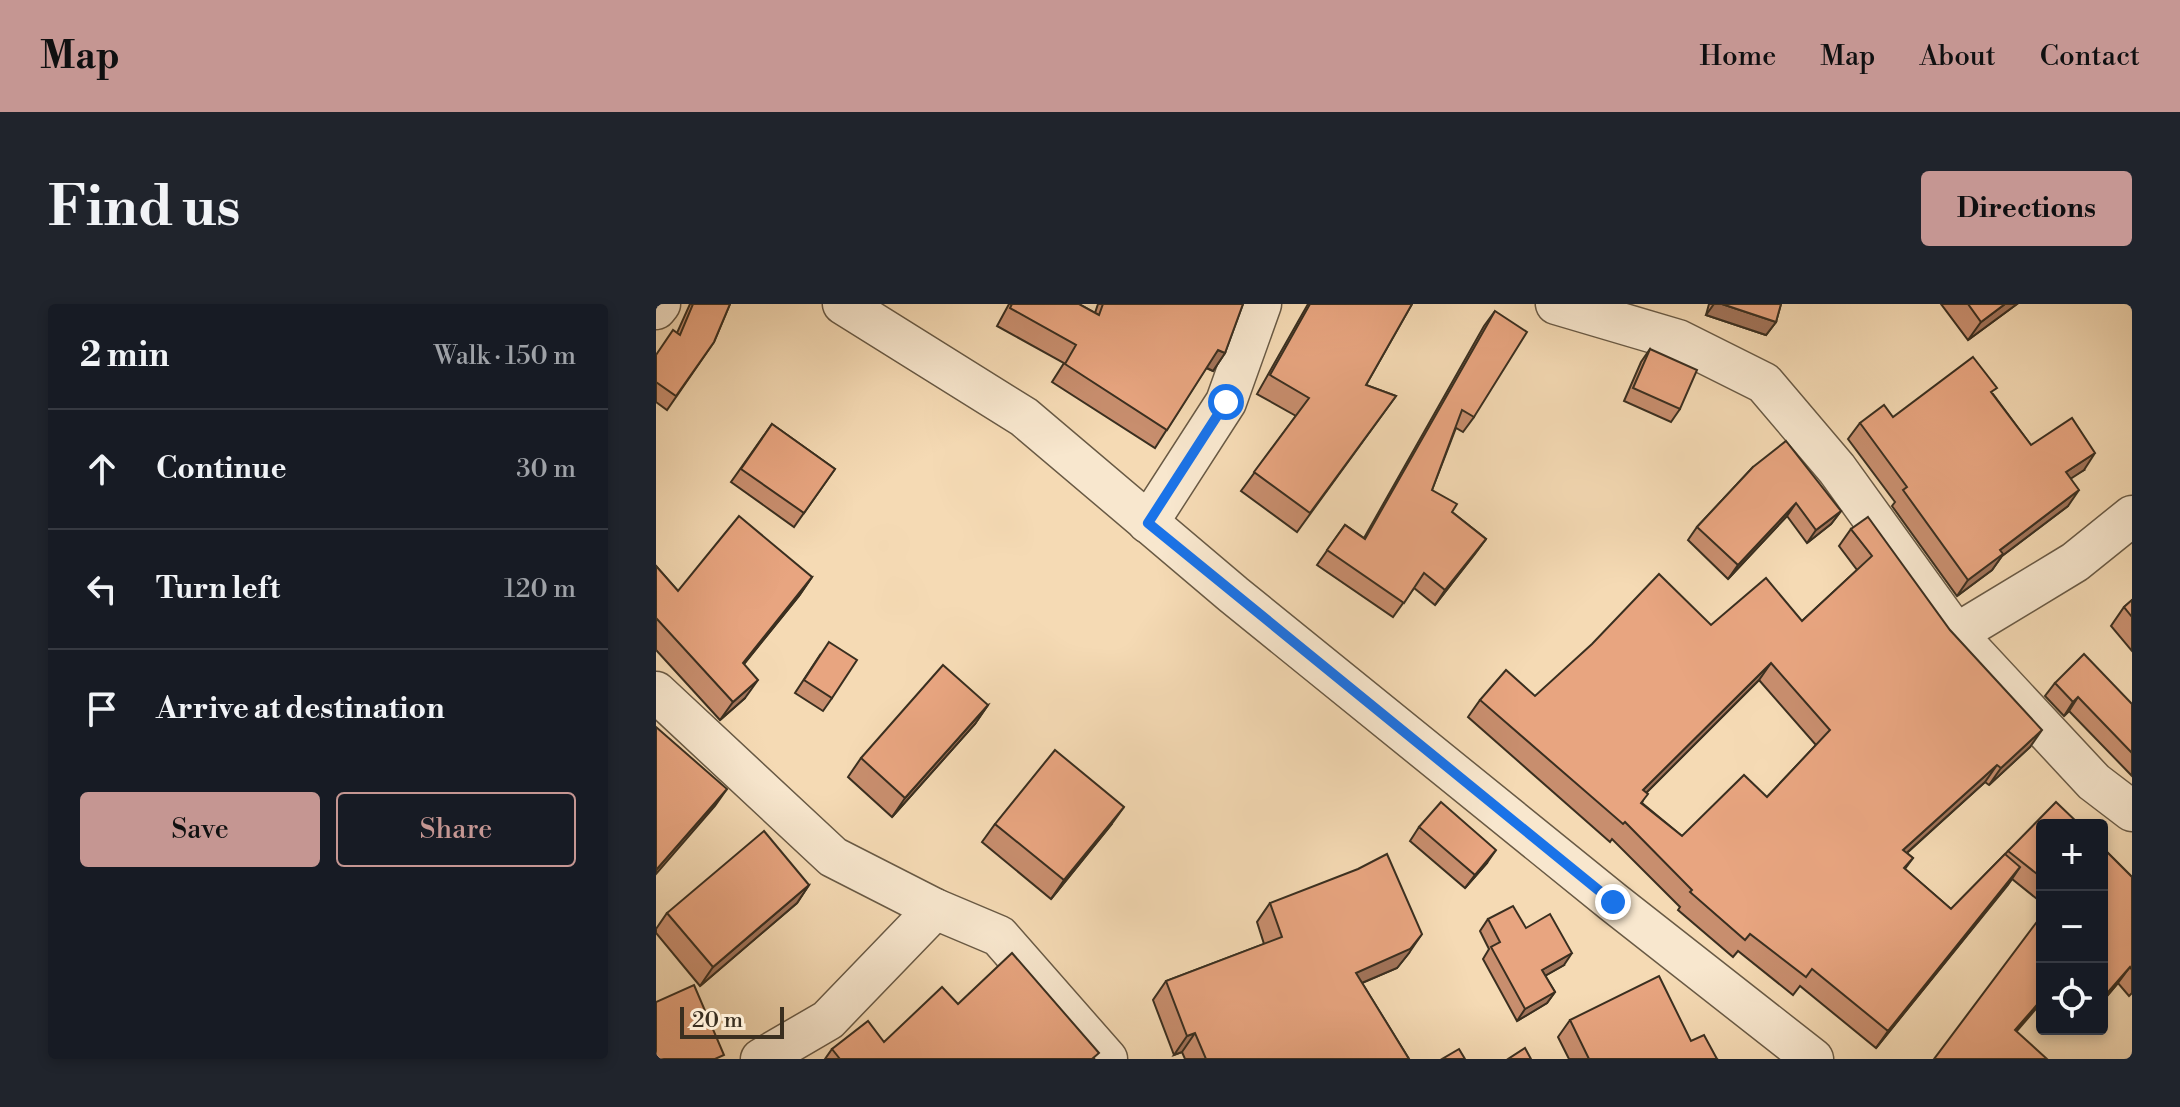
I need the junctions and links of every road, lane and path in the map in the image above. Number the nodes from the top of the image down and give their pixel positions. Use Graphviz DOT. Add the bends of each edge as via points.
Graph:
graph roads {
  1 [pos="660,304"];
  2 [pos="843,304"];
  3 [pos="1261,304"];
  4 [pos="1556,304"];
  5 [pos="656,309"];
  6 [pos="1604,311"];
  7 [pos="2132,516"];
  8 [pos="1148,523"];
  9 [pos="1956,634"];
  10 [pos="656,692"];
  11 [pos="2132,811"];
  12 [pos="935,909"];
  13 [pos="761,1059"];
  14 [pos="1107,1059"];
  15 [pos="1813,1059"];
  1 -- 5 [label="street"];
  2 -- 8 [label="street" via="1024,417"];
  3 -- 8 [label="street" via="1226,402"];
  4 -- 6 [label="street"];
  6 -- 9 [label="street" via="1764,383 1837,469"];
  7 -- 9 [label="street" via="2075,562"];
  8 -- 15 [label="street"];
  9 -- 11 [label="street" via="2094,782"];
  10 -- 12 [label="street" via="833,857"];
  12 -- 13 [label="street" via="828,1020"];
  12 -- 14 [label="street" via="999,936"];
}
